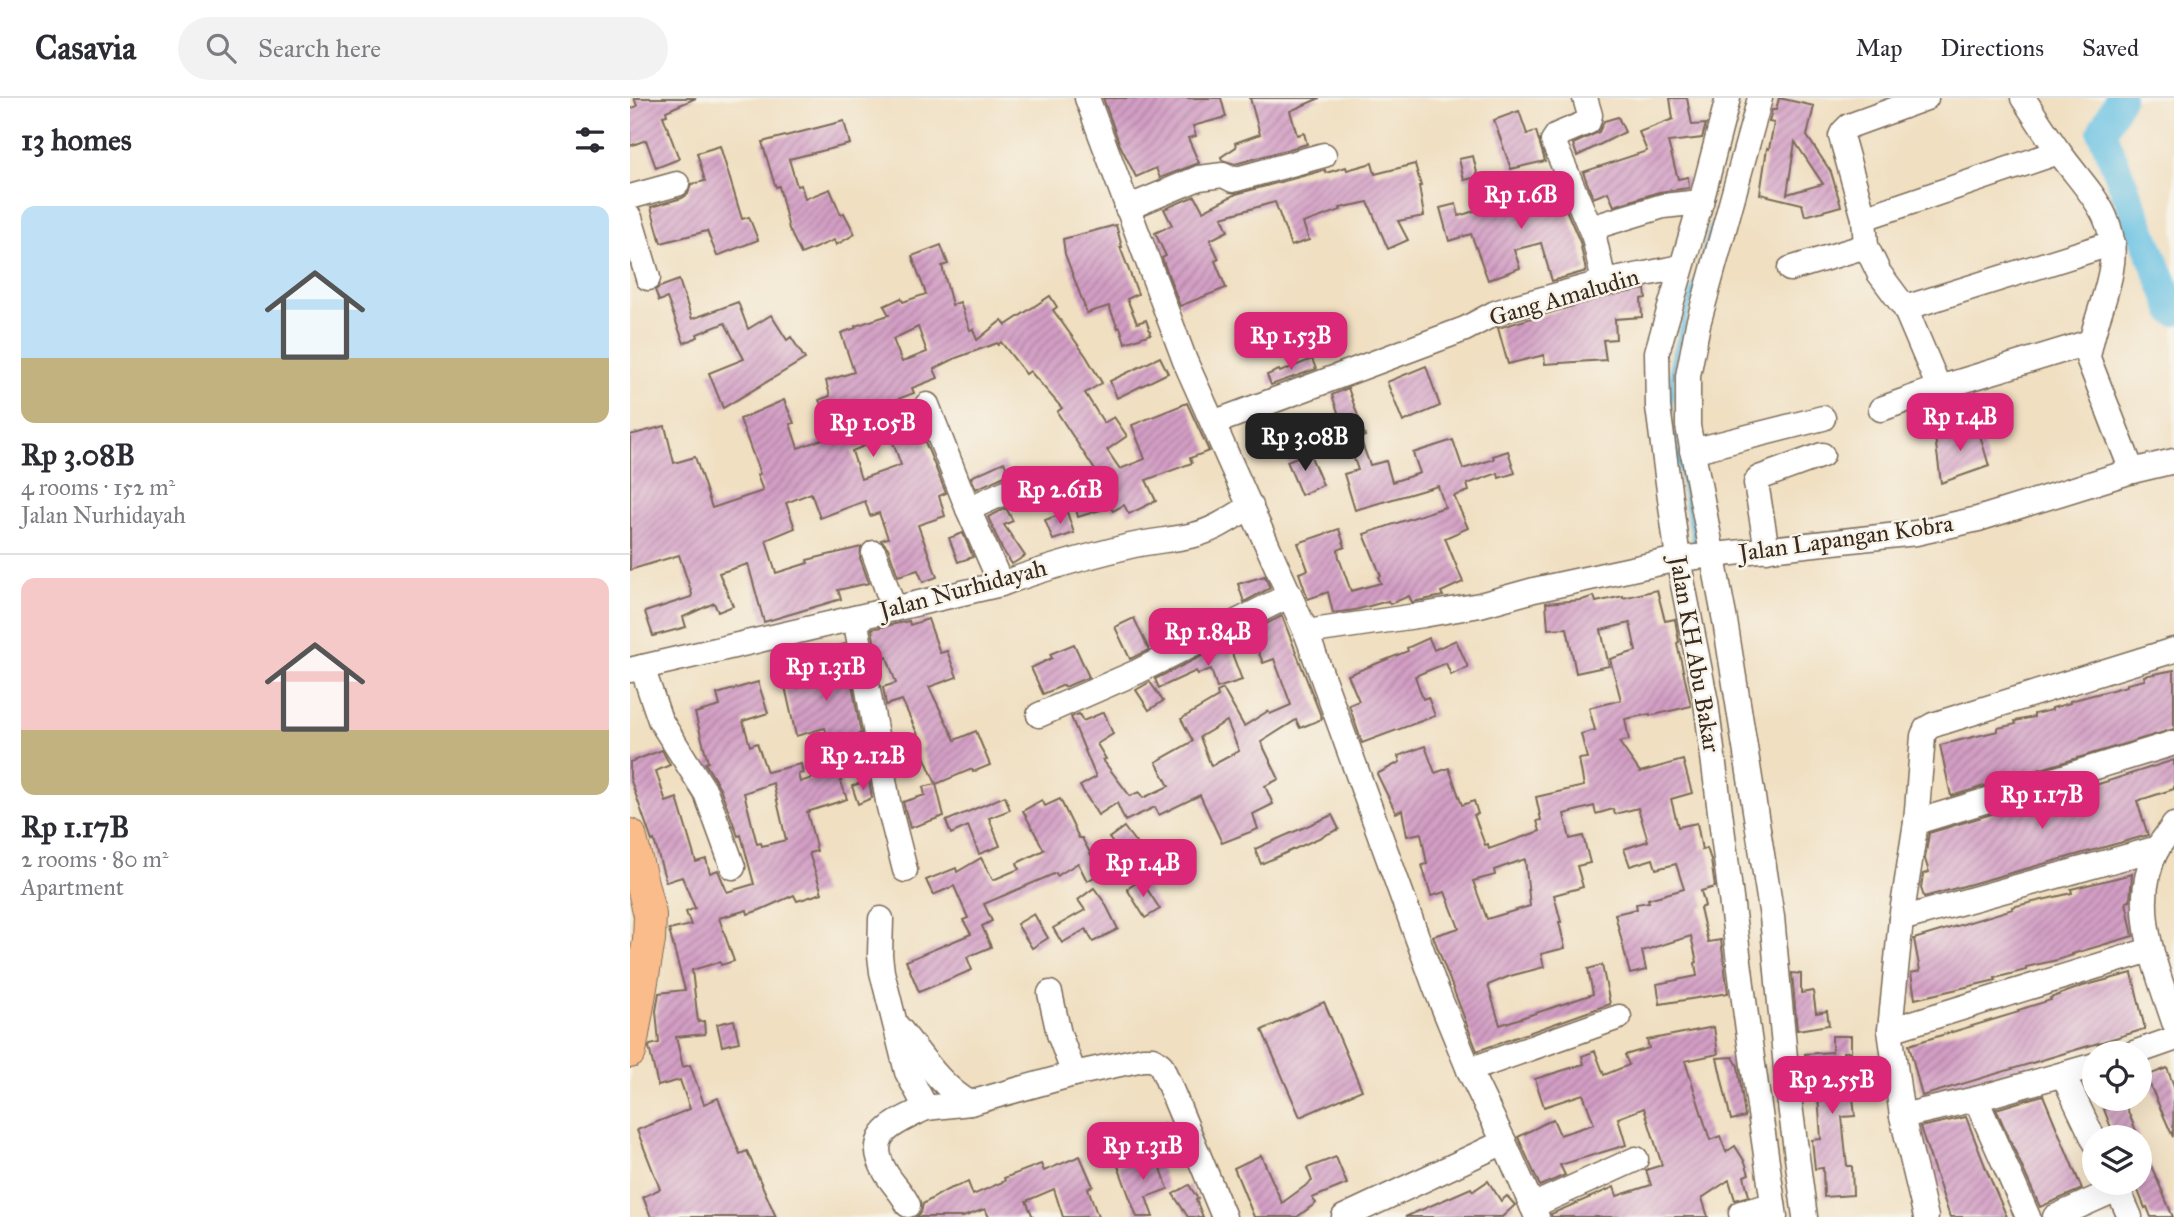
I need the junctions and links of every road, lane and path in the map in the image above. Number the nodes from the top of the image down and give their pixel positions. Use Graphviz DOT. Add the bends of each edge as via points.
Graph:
graph roads {
  1 [pos="1087,98"];
  2 [pos="1585,98"];
  3 [pos="1728,98"];
  4 [pos="1760,98"];
  5 [pos="1926,98"];
  6 [pos="2023,98"];
  7 [pos="2059,152"];
  8 [pos="1324,155"];
  9 [pos="677,184"];
  10 [pos="630,197"];
  11 [pos="1701,202"];
  12 [pos="1127,208"];
  13 [pos="630,218"];
  14 [pos="1864,218"];
  15 [pos="1594,237"];
  16 [pos="2113,243"];
  17 [pos="1866,246"];
  18 [pos="1681,267"];
  19 [pos="1790,269"];
  20 [pos="648,278"];
  21 [pos="1604,282"];
  22 [pos="1905,309"];
  23 [pos="2090,342"];
  24 [pos="1939,388"];
  25 [pos="927,405"];
  26 [pos="1881,409"];
  27 [pos="1824,418"];
  28 [pos="1213,424"];
  29 [pos="1692,450"];
  30 [pos="1822,455"];
  31 [pos="2174,461"];
  32 [pos="2132,471"];
  33 [pos="1026,484"];
  34 [pos="1251,506"];
  35 [pos="968,509"];
  36 [pos="1767,550"];
  37 [pos="874,553"];
  38 [pos="1712,555"];
  39 [pos="1678,559"];
  40 [pos="1001,584"];
  41 [pos="1290,595"];
  42 [pos="894,609"];
  43 [pos="855,618"];
  44 [pos="1306,632"];
  45 [pos="2174,650"];
  46 [pos="636,669"];
  47 [pos="1039,715"];
  48 [pos="2174,743"];
  49 [pos="1916,822"];
  50 [pos="2174,825"];
  51 [pos="630,835"];
  52 [pos="2158,848"];
  53 [pos="733,867"];
  54 [pos="905,870"];
  55 [pos="880,919"];
  56 [pos="1901,919"];
  57 [pos="2150,950"];
  58 [pos="1050,993"];
  59 [pos="1781,1013"];
  60 [pos="1746,1016"];
  61 [pos="1619,1017"];
  62 [pos="894,1020"];
  63 [pos="2174,1022"];
  64 [pos="1891,1030"];
  65 [pos="2174,1040"];
  66 [pos="2152,1047"];
  67 [pos="630,1052"];
  68 [pos="2082,1069"];
  69 [pos="1469,1070"];
  70 [pos="1073,1074"];
  71 [pos="2063,1075"];
  72 [pos="1788,1090"];
  73 [pos="1758,1091"];
  74 [pos="1976,1099"];
  75 [pos="970,1103"];
  76 [pos="926,1108"];
  77 [pos="1902,1116"];
  78 [pos="2087,1125"];
  79 [pos="1504,1142"];
  80 [pos="1636,1159"];
  81 [pos="2099,1195"];
  82 [pos="2120,1195"];
  83 [pos="908,1205"];
  84 [pos="1774,1211"];
  85 [pos="1534,1212"];
  86 [pos="1741,1213"];
  87 [pos="1224,1217"];
  88 [pos="1345,1217"];
  89 [pos="1805,1217"];
  90 [pos="1926,1217"];
  91 [pos="2028,1217"];
  92 [pos="2056,1217"];
  93 [pos="2130,1217"];
  1 -- 12 [label="street"];
  2 -- 15 [label="street" via="1590,115 1587,122 1553,141"];
  3 -- 11 [label="street, Jalan KH Abu Bakar"];
  4 -- 29 [label="street" via="1698,324 1688,376"];
  5 -- 14 [label="street" via="1843,132"];
  6 -- 7 [label="street"];
  7 -- 14 [label="street"];
  7 -- 16 [label="street" via="2099,203"];
  8 -- 12 [label="street" via="1233,180 1223,175 1199,178"];
  9 -- 10 [label="street"];
  11 -- 15 [label="street" via="1663,206 1604,224 1598,226"];
  11 -- 18 [label="street, Jalan KH Abu Bakar"];
  12 -- 28 [label="street"];
  13 -- 20 [label="street"];
  14 -- 17 [label="street"];
  15 -- 21 [label="street"];
  16 -- 22 [label="street"];
  16 -- 23 [label="street" via="2111,271"];
  17 -- 19 [label="street"];
  17 -- 22 [label="street"];
  18 -- 21 [label="street, Gang Amaludin"];
  18 -- 39 [label="street, Jalan KH Abu Bakar" via="1657,352 1658,407"];
  21 -- 28 [label="street, Gang Amaludin" via="1500,311"];
  22 -- 24 [label="street"];
  23 -- 24 [label="street"];
  23 -- 32 [label="street" via="2088,358"];
  24 -- 26 [label="street"];
  25 -- 35 [label="street"];
  27 -- 29 [label="street"];
  28 -- 34 [label="street"];
  29 -- 38 [label="street"];
  30 -- 36 [label="street" via="1766,474 1756,483"];
  31 -- 32 [label="street, Jalan Lapangan Kobra"];
  32 -- 36 [label="street, Jalan Lapangan Kobra" via="1978,519 1916,533"];
  33 -- 35 [label="street"];
  34 -- 40 [label="street, Jalan Nurhidayah" via="1195,535 1054,565"];
  34 -- 41 [label="street"];
  35 -- 40 [label="street"];
  36 -- 38 [label="street, Jalan Lapangan Kobra"];
  37 -- 42 [label="street"];
  38 -- 39 [label="street, Jalan Lapangan Kobra"];
  38 -- 59 [label="street" via="1770,904"];
  39 -- 44 [label="street, Jalan Lapangan Kobra" via="1480,605"];
  39 -- 60 [label="street, Jalan KH Abu Bakar" via="1706,702"];
  40 -- 42 [label="street, Jalan Nurhidayah"];
  41 -- 44 [label="street"];
  41 -- 47 [label="street"];
  42 -- 43 [label="street, Jalan Nurhidayah"];
  43 -- 46 [label="street, Jalan Nurhidayah"];
  43 -- 54 [label="street"];
  44 -- 69 [label="street"];
  45 -- 49 [label="street" via="1926,729"];
  46 -- 53 [label="street" via="660,720 706,793"];
  48 -- 49 [label="street"];
  49 -- 56 [label="street"];
  50 -- 52 [label="street"];
  51 -- 67 [label="main road" via="650,915"];
  52 -- 56 [label="street"];
  52 -- 57 [label="street" via="2147,878"];
  55 -- 62 [label="street" via="881,972"];
  56 -- 64 [label="street"];
  57 -- 63 [label="street"];
  57 -- 64 [label="street"];
  58 -- 70 [label="street"];
  59 -- 60 [label="street"];
  59 -- 72 [label="street"];
  60 -- 73 [label="street, Jalan KH Abu Bakar"];
  61 -- 69 [label="street"];
  62 -- 75 [label="street" via="939,1078"];
  62 -- 76 [label="street" via="907,1072"];
  64 -- 77 [label="street"];
  65 -- 66 [label="street"];
  68 -- 71 [label="street"];
  69 -- 79 [label="street"];
  70 -- 75 [label="street"];
  70 -- 87 [label="street" via="1143,1059 1161,1065"];
  71 -- 74 [label="street"];
  71 -- 78 [label="street"];
  72 -- 73 [label="street"];
  72 -- 89 [label="street"];
  73 -- 84 [label="street, Jalan KH Abu Bakar"];
  74 -- 77 [label="street"];
  74 -- 91 [label="street"];
  75 -- 76 [label="street"];
  76 -- 83 [label="street" via="882,1133 876,1150"];
  77 -- 90 [label="street"];
  79 -- 85 [label="street"];
  79 -- 88 [label="street"];
  80 -- 85 [label="street"];
  81 -- 92 [label="street"];
  82 -- 93 [label="street"];
  84 -- 86 [label="street"];
}
